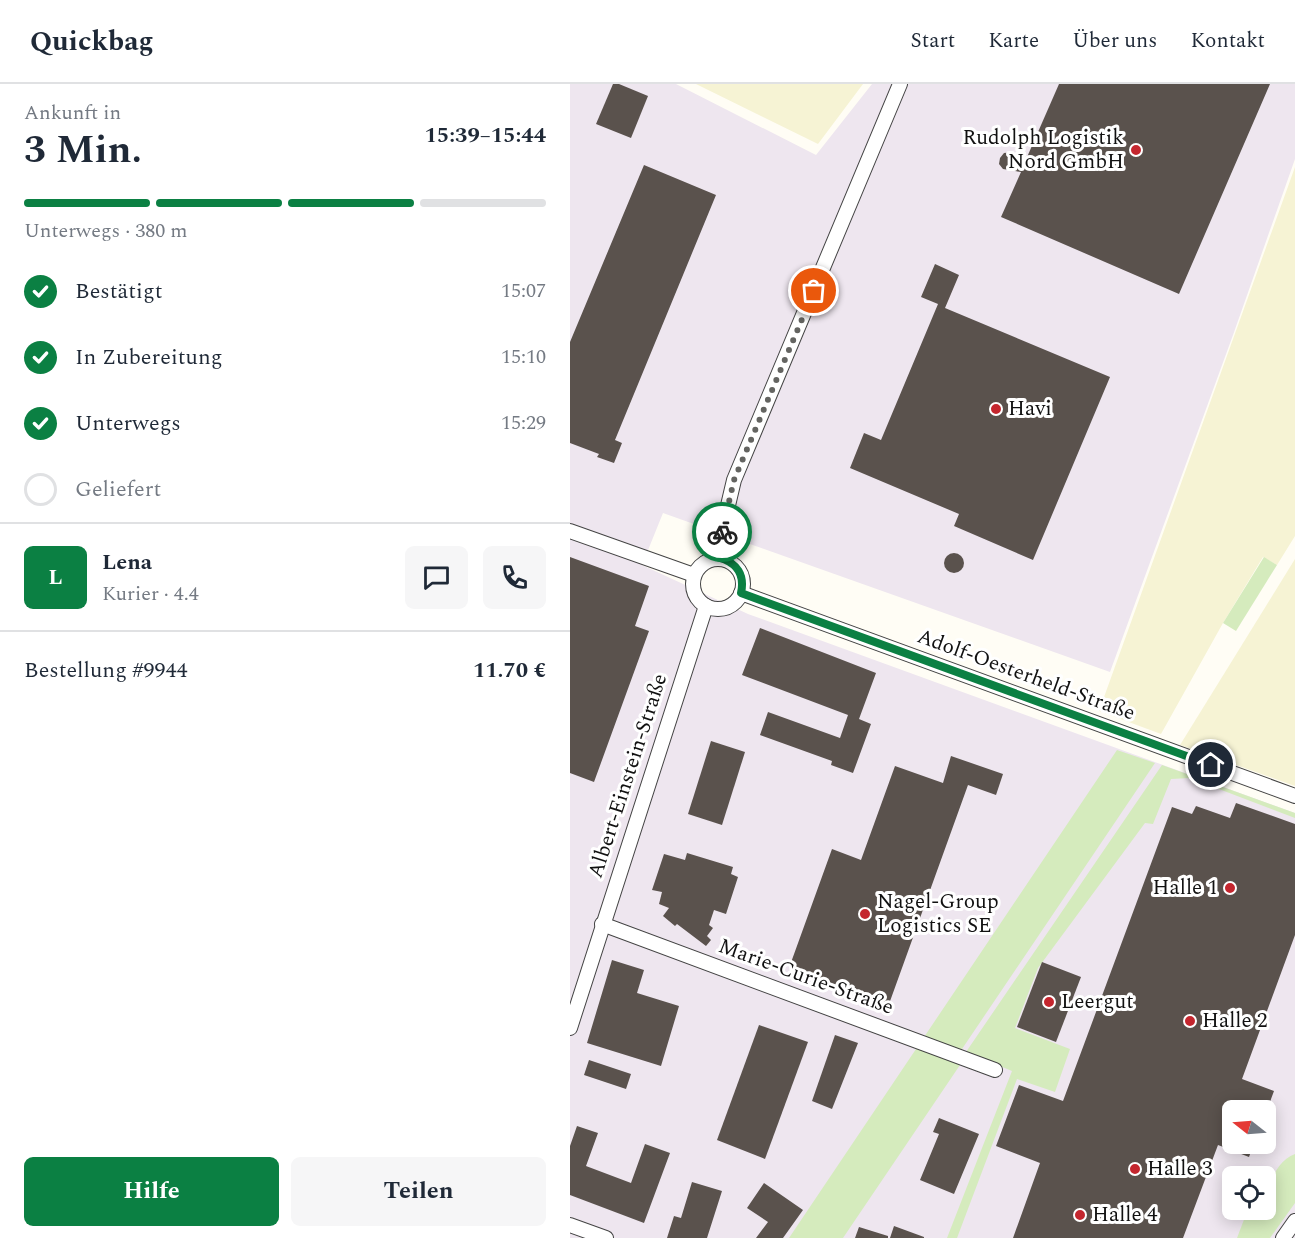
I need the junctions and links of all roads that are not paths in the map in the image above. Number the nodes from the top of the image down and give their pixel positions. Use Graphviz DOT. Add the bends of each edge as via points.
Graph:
graph roads {
  1 [pos="900,84"];
  2 [pos="570,531"];
  3 [pos="720,558"];
  4 [pos="694,575"];
  5 [pos="741,593"];
  6 [pos="706,606"];
  7 [pos="1295,796"];
  8 [pos="602,924"];
  9 [pos="570,1028"];
  10 [pos="994,1070"];
  11 [pos="1295,1221"];
  12 [pos="570,1225"];
  13 [pos="1288,1236"];
  14 [pos="606,1238"];
  1 -- 3 [label="street" via="734,480"];
  2 -- 4 [label="street"];
  3 -- 4 [label="street" via="707,561"];
  3 -- 5 [label="street" via="739,570"];
  4 -- 6 [label="street" via="692,587"];
  5 -- 6 [label="street" via="728,607"];
  5 -- 7 [label="street, Adolf-Oesterheld-Straße"];
  6 -- 8 [label="street, Albert-Einstein-Straße"];
  8 -- 9 [label="street, Albert-Einstein-Straße"];
  8 -- 10 [label="street, Marie-Curie-Straße"];
  11 -- 13 [label="street"];
  12 -- 14 [label="street"];
}
